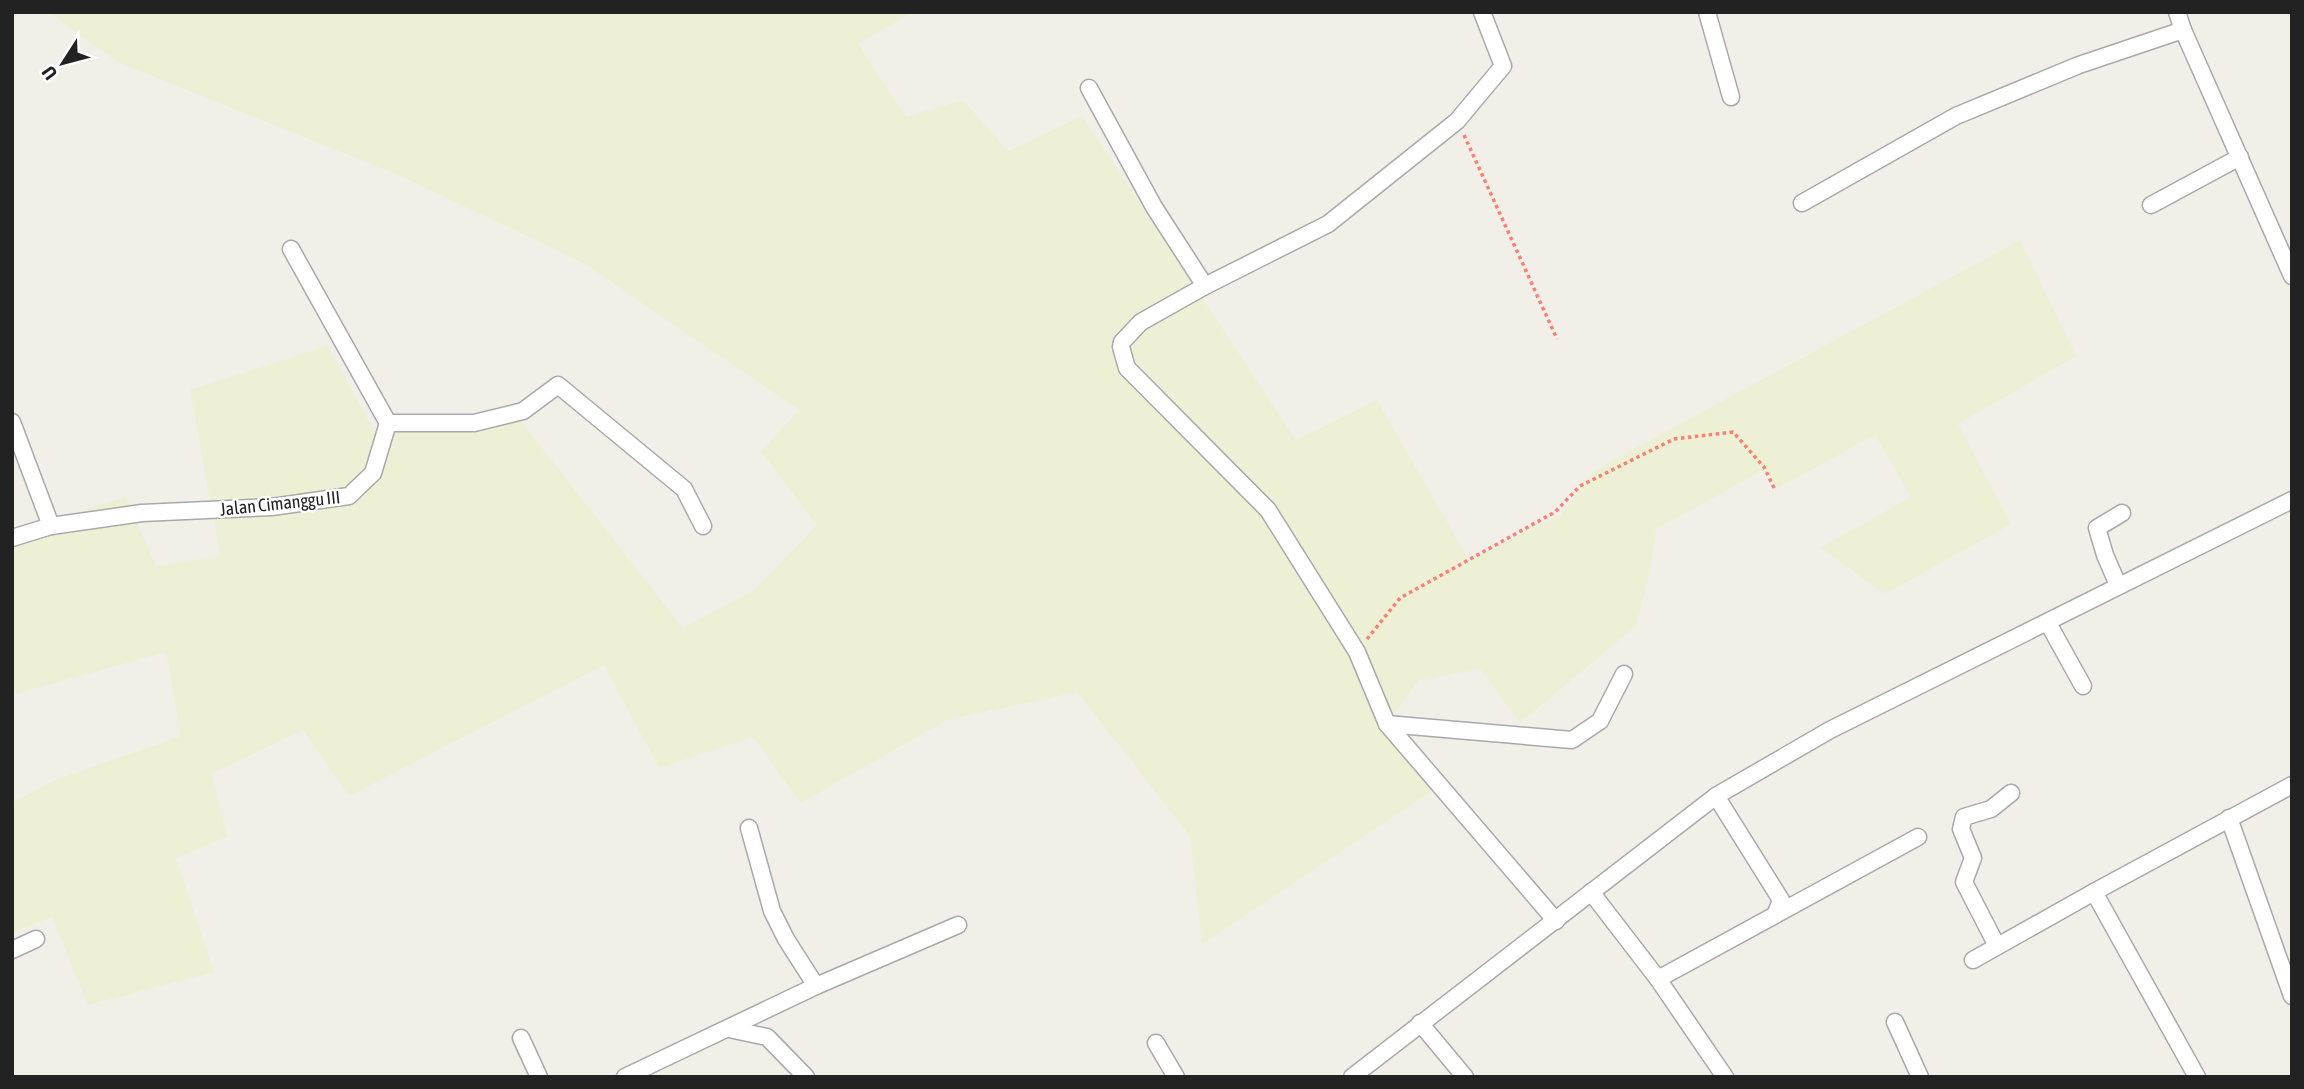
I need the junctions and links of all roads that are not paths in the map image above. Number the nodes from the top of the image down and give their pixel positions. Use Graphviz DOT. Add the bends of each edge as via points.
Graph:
graph roads {
  1 [pos="1482,12"];
  2 [pos="1707,12"];
  3 [pos="2177,12"];
  4 [pos="2183,30"];
  5 [pos="1089,88"];
  6 [pos="1731,97"];
  7 [pos="2240,157"];
  8 [pos="1802,203"];
  9 [pos="2151,205"];
  10 [pos="291,249"];
  11 [pos="2292,276"];
  12 [pos="1205,286"];
  13 [pos="12,422"];
  14 [pos="388,423"];
  15 [pos="2292,500"];
  16 [pos="2122,513"];
  17 [pos="51,526"];
  18 [pos="703,526"];
  19 [pos="12,538"];
  20 [pos="2118,586"];
  21 [pos="2048,623"];
  22 [pos="1623,674"];
  23 [pos="2083,686"];
  24 [pos="1387,724"];
  25 [pos="2292,785"];
  26 [pos="2011,793"];
  27 [pos="1716,796"];
  28 [pos="2229,818"];
  29 [pos="749,828"];
  30 [pos="1918,837"];
  31 [pos="1591,892"];
  32 [pos="2094,892"];
  33 [pos="1776,913"];
  34 [pos="1556,921"];
  35 [pos="958,925"];
  36 [pos="36,939"];
  37 [pos="1997,946"];
  38 [pos="12,950"];
  39 [pos="1973,960"];
  40 [pos="1658,979"];
  41 [pos="816,986"];
  42 [pos="2292,996"];
  43 [pos="1895,1021"];
  44 [pos="1420,1023"];
  45 [pos="729,1029"];
  46 [pos="521,1038"];
  47 [pos="1156,1043"];
  48 [pos="539,1077"];
  49 [pos="625,1077"];
  50 [pos="806,1077"];
  51 [pos="1176,1077"];
  52 [pos="1352,1077"];
  53 [pos="1465,1077"];
  54 [pos="1725,1077"];
  55 [pos="1920,1077"];
  56 [pos="2197,1077"];
  1 -- 12 [label="street" via="1503,66 1457,121 1328,224"];
  2 -- 6 [label="street"];
  3 -- 4 [label="street"];
  4 -- 7 [label="street"];
  4 -- 8 [label="street" via="2079,65 1956,116"];
  5 -- 12 [label="street" via="1154,206"];
  7 -- 9 [label="street"];
  7 -- 11 [label="street"];
  10 -- 14 [label="street"];
  12 -- 24 [label="street" via="1142,322 1122,342 1127,368 1268,510 1357,652"];
  13 -- 17 [label="street"];
  14 -- 17 [label="street, Jalan Cimanggu III" via="373,473 349,496 272,507 142,513"];
  14 -- 18 [label="street" via="474,423 523,411 558,385 684,489"];
  15 -- 20 [label="street"];
  16 -- 20 [label="street" via="2097,528"];
  17 -- 19 [label="street, Jalan Cimanggu III"];
  20 -- 21 [label="street"];
  21 -- 23 [label="street"];
  21 -- 27 [label="street" via="1830,730"];
  22 -- 24 [label="street" via="1600,721 1572,740"];
  24 -- 34 [label="street"];
  25 -- 28 [label="street"];
  26 -- 37 [label="street" via="1991,809 1964,817 1961,829 1973,858 1964,882"];
  27 -- 31 [label="street"];
  27 -- 33 [label="street" via="1781,900"];
  28 -- 32 [label="street"];
  28 -- 42 [label="street"];
  29 -- 41 [label="street" via="772,911"];
  30 -- 33 [label="street"];
  31 -- 34 [label="street"];
  31 -- 40 [label="street"];
  32 -- 37 [label="street"];
  32 -- 56 [label="street"];
  33 -- 40 [label="street"];
  34 -- 44 [label="street"];
  35 -- 41 [label="street"];
  36 -- 38 [label="street"];
  37 -- 39 [label="street"];
  40 -- 54 [label="street"];
  41 -- 45 [label="street"];
  43 -- 55 [label="street"];
  44 -- 52 [label="street"];
  44 -- 53 [label="street"];
  45 -- 49 [label="street"];
  45 -- 50 [label="street" via="767,1037"];
  46 -- 48 [label="street"];
  47 -- 51 [label="street"];
}
